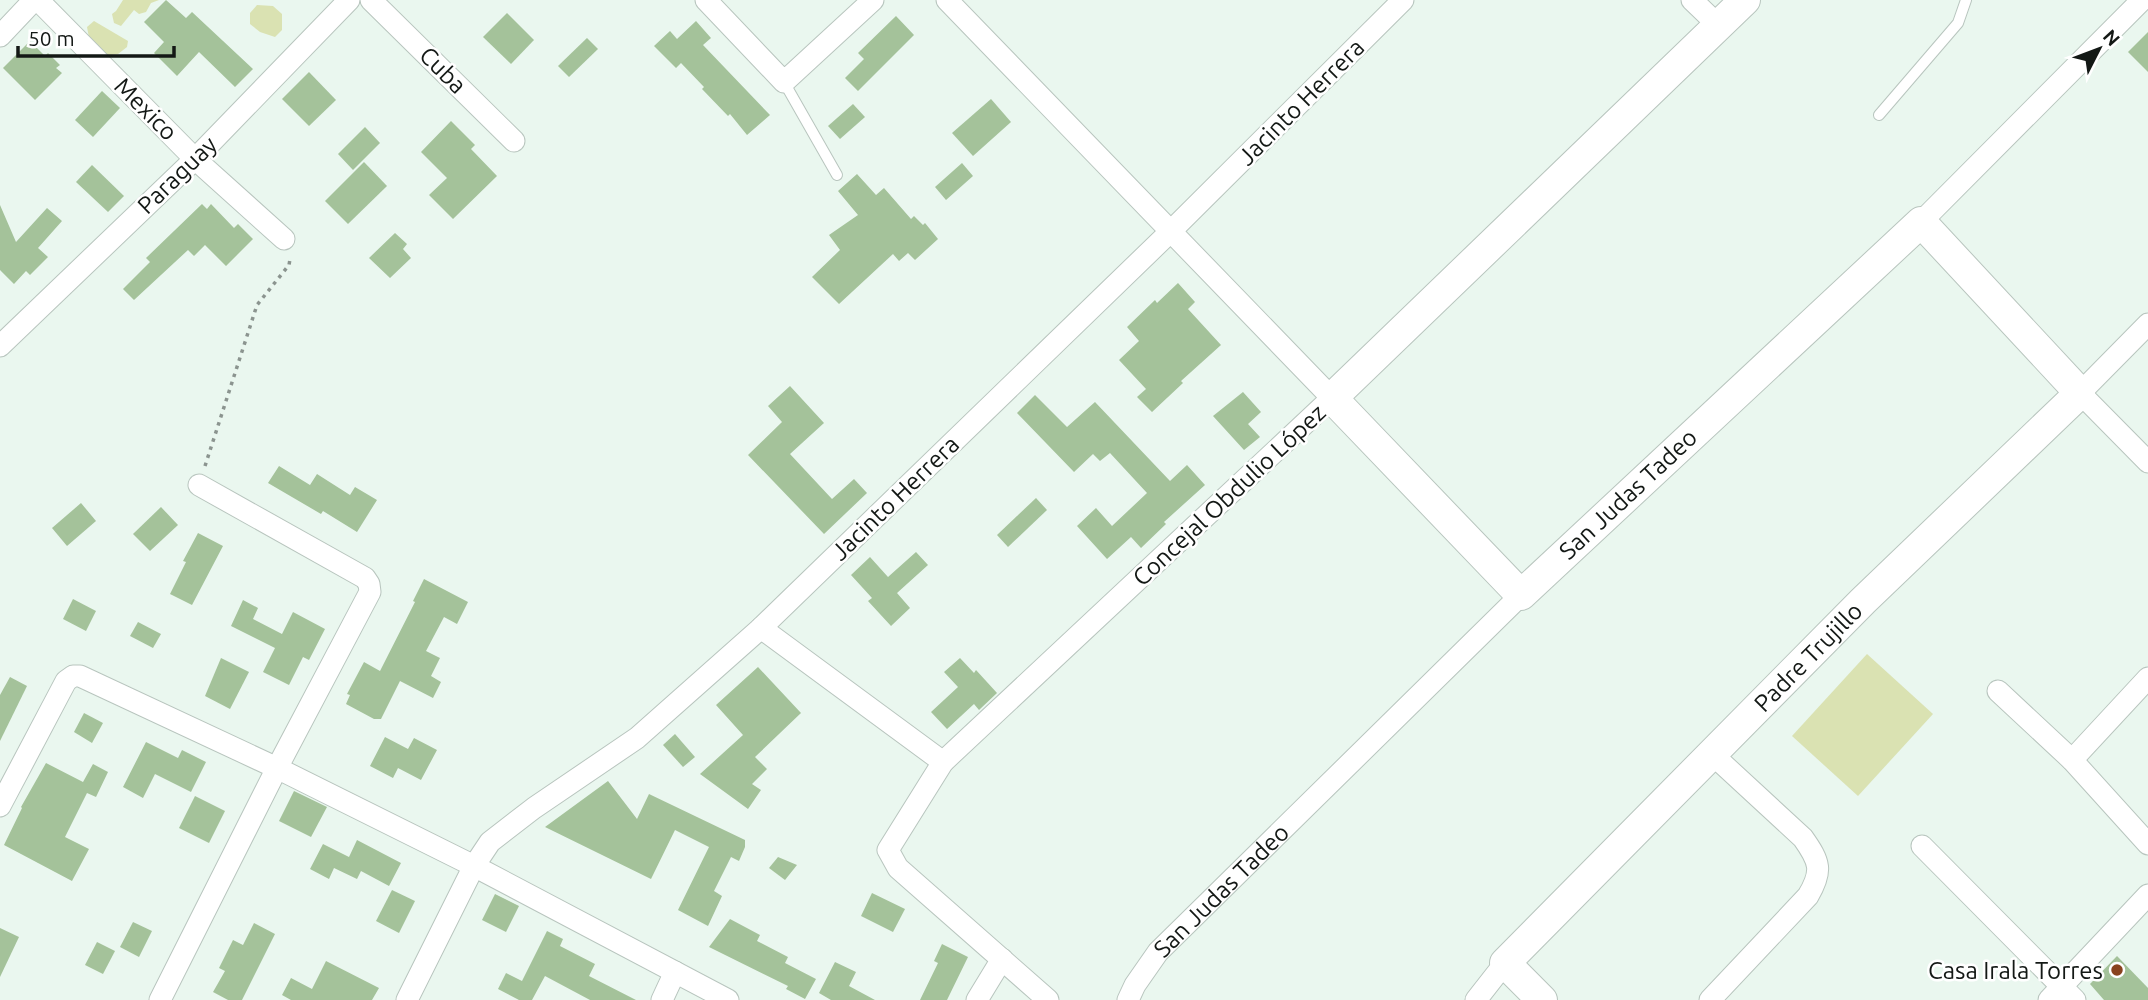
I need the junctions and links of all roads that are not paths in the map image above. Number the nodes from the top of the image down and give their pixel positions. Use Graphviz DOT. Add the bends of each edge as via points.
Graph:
graph roads {
  1 [pos="36,0"];
  2 [pos="349,0"];
  3 [pos="371,0"];
  4 [pos="706,0"];
  5 [pos="873,0"];
  6 [pos="947,0"];
  7 [pos="1403,0"];
  8 [pos="1692,0"];
  9 [pos="1745,0"];
  10 [pos="1966,0"];
  11 [pos="2142,0"];
  12 [pos="1718,26"];
  13 [pos="0,36"];
  14 [pos="784,82"];
  15 [pos="1879,115"];
  16 [pos="514,141"];
  17 [pos="195,159"];
  18 [pos="836,175"];
  19 [pos="1921,222"];
  20 [pos="1171,231"];
  21 [pos="284,239"];
  22 [pos="2148,324"];
  23 [pos="0,346"];
  24 [pos="2080,393"];
  25 [pos="1332,398"];
  26 [pos="2148,461"];
  27 [pos="199,485"];
  28 [pos="1521,595"];
  29 [pos="761,628"];
  30 [pos="2148,678"];
  31 [pos="1998,691"];
  32 [pos="1712,754"];
  33 [pos="2072,761"];
  34 [pos="943,762"];
  35 [pos="277,768"];
  36 [pos="0,806"];
  37 [pos="2148,844"];
  38 [pos="1923,846"];
  39 [pos="474,866"];
  40 [pos="2148,895"];
  41 [pos="1002,959"];
  42 [pos="1505,963"];
  43 [pos="676,972"];
  44 [pos="2061,996"];
  45 [pos="160,1000"];
  46 [pos="407,1000"];
  47 [pos="662,1000"];
  48 [pos="728,1000"];
  49 [pos="976,1000"];
  50 [pos="1048,1000"];
  51 [pos="1128,1000"];
  52 [pos="1476,1000"];
  53 [pos="1542,1000"];
  54 [pos="1710,1000"];
  1 -- 13 [label="street"];
  1 -- 17 [label="street, Mexico"];
  2 -- 17 [label="street, Paraguay"];
  3 -- 16 [label="street, Cuba"];
  4 -- 14 [label="street"];
  5 -- 14 [label="street"];
  6 -- 20 [label="street"];
  7 -- 20 [label="street, Jacinto Herrera"];
  8 -- 12 [label="street"];
  9 -- 12 [label="street, Concejal Obdulio López"];
  10 -- 15 [label="lane" via="1958,23"];
  11 -- 19 [label="street, San Judas Tadeo"];
  12 -- 25 [label="street, Concejal Obdulio López"];
  14 -- 18 [label="lane"];
  17 -- 21 [label="street, Mexico"];
  17 -- 23 [label="street, Paraguay"];
  19 -- 24 [label="street"];
  19 -- 28 [label="street, San Judas Tadeo"];
  20 -- 25 [label="street"];
  20 -- 29 [label="street, Jacinto Herrera"];
  22 -- 24 [label="street, Padre Trujillo"];
  24 -- 26 [label="street"];
  24 -- 32 [label="street, Padre Trujillo"];
  25 -- 28 [label="street"];
  25 -- 34 [label="street, Concejal Obdulio López"];
  27 -- 35 [label="street" via="365,578 370,587"];
  28 -- 51 [label="street, San Judas Tadeo" via="1158,952"];
  29 -- 34 [label="street"];
  29 -- 39 [label="street, Jacinto Herrera" via="636,738 494,838"];
  30 -- 33 [label="street"];
  31 -- 33 [label="street"];
  32 -- 42 [label="street, Padre Trujillo"];
  32 -- 54 [label="street" via="1804,838 1819,867 1808,896"];
  33 -- 37 [label="street"];
  34 -- 41 [label="street, Concejal Obdulio López" via="888,850 898,868"];
  35 -- 36 [label="street" via="76,676 66,681"];
  35 -- 39 [label="street"];
  35 -- 45 [label="street"];
  38 -- 44 [label="street"];
  39 -- 43 [label="street"];
  39 -- 46 [label="street, Jacinto Herrera"];
  40 -- 44 [label="street"];
  41 -- 49 [label="street"];
  41 -- 50 [label="street, Concejal Obdulio López"];
  42 -- 52 [label="street, Padre Trujillo"];
  42 -- 53 [label="street"];
  43 -- 47 [label="street"];
  43 -- 48 [label="street"];
}
